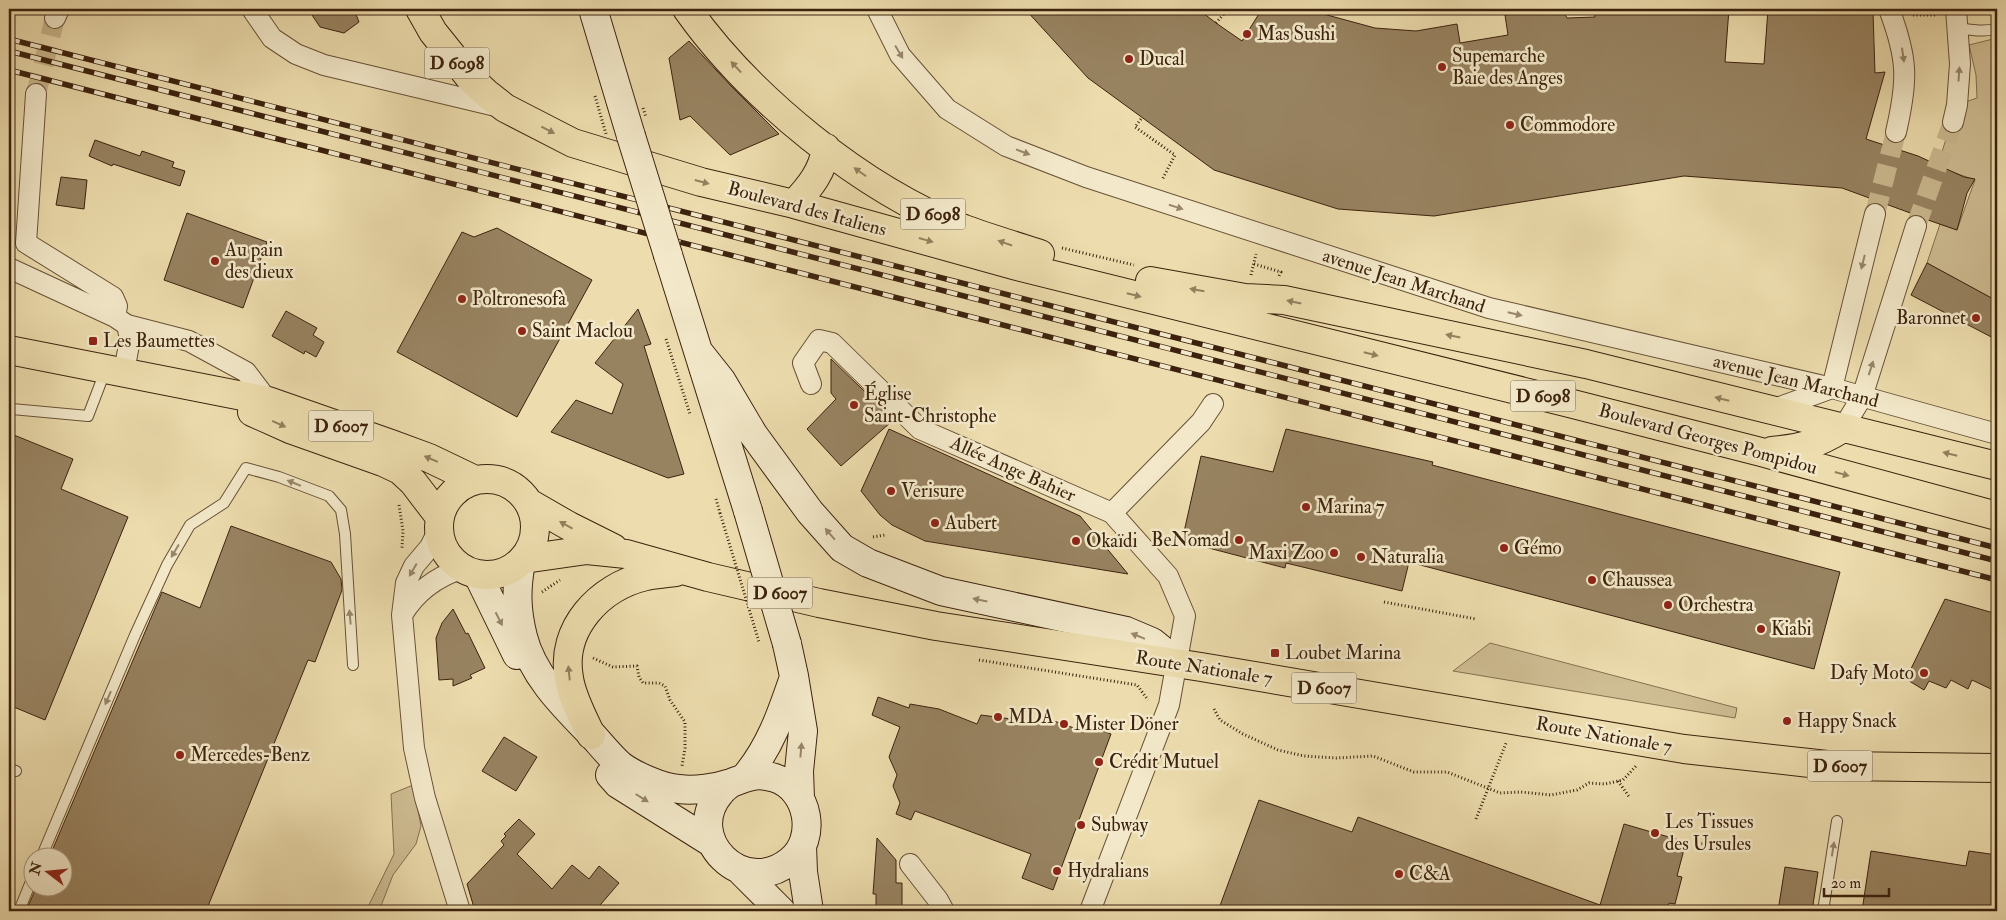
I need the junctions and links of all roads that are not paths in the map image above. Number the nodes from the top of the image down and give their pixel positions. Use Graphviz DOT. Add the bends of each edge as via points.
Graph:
graph roads {
  1 [pos="252,9"];
  2 [pos="420,9"];
  3 [pos="593,9"];
  4 [pos="687,9"];
  5 [pos="877,9"];
  6 [pos="1889,9"];
  7 [pos="1950,17"];
  8 [pos="1997,29"];
  9 [pos="36,94"];
  10 [pos="505,108"];
  11 [pos="1953,122"];
  12 [pos="1896,132"];
  13 [pos="826,148"];
  14 [pos="794,204"];
  15 [pos="1875,214"];
  16 [pos="1916,226"];
  17 [pos="9,268"];
  18 [pos="1247,298"];
  19 [pos="121,321"];
  20 [pos="9,350"];
  21 [pos="698,351"];
  22 [pos="115,370"];
  23 [pos="811,384"];
  24 [pos="1832,388"];
  25 [pos="202,390"];
  26 [pos="1862,397"];
  27 [pos="268,401"];
  28 [pos="1213,404"];
  29 [pos="9,410"];
  30 [pos="1769,411"];
  31 [pos="1844,428"];
  32 [pos="1997,434"];
  33 [pos="1761,452"];
  34 [pos="1997,466"];
  35 [pos="475,480"];
  36 [pos="529,503"];
  37 [pos="1112,513"];
  38 [pos="1997,516"];
  39 [pos="439,523"];
  40 [pos="626,554"];
  41 [pos="522,560"];
  42 [pos="687,571"];
  43 [pos="470,572"];
  44 [pos="402,615"];
  45 [pos="1178,663"];
  46 [pos="353,665"];
  47 [pos="794,676"];
  48 [pos="591,735"];
  49 [pos="1997,768"];
  50 [pos="739,779"];
  51 [pos="800,798"];
  52 [pos="1837,821"];
  53 [pos="712,843"];
  54 [pos="802,846"];
  55 [pos="45,848"];
  56 [pos="910,864"];
  57 [pos="742,872"];
  58 [pos="24,898"];
  59 [pos="19,911"];
  60 [pos="460,911"];
  61 [pos="781,911"];
  62 [pos="809,911"];
  63 [pos="944,911"];
  64 [pos="1090,911"];
  65 [pos="1823,911"];
  1 -- 10 [label="street" via="272,38 310,60"];
  2 -- 10 [label="main road, Boulevard des Italiens / D 6098" via="432,32 470,78"];
  3 -- 21 [label="main road, bridge"];
  13 -- 4 [label="main road, Boulevard des Italiens / D 6098, one-way" via="783,114 744,76"];
  5 -- 24 [label="street, avenue Jean Marchand, one-way" via="900,55 947,108 1006,146 1086,177 1489,308"];
  6 -- 12 [label="street, one-way" via="1904,55 1905,83"];
  7 -- 8 [label="lane" via="1974,31"];
  11 -- 7 [label="street, one-way" via="1960,64"];
  9 -- 19 [label="street" via="26,243 113,297"];
  10 -- 14 [label="main road, Boulevard des Italiens / D 6098, one-way" via="573,143 701,182"];
  13 -- 14 [label="main road" via="824,161 812,185"];
  18 -- 13 [label="main road, Boulevard des Italiens / D 6098, one-way" via="1165,284 1039,254 963,228 869,179"];
  14 -- 18 [label="main road, Boulevard des Italiens / D 6098, one-way" via="1017,266"];
  15 -- 24 [label="street, one-way"];
  26 -- 16 [label="street, one-way"];
  17 -- 19 [label="street"];
  30 -- 18 [label="main road, D 6098, one-way" via="1567,360 1284,300"];
  18 -- 33 [label="main road, Boulevard Georges Pompidou / D 6098, one-way"];
  19 -- 22 [label="street" via="130,339"];
  19 -- 27 [label="street" via="189,341 246,372"];
  20 -- 22 [label="main road, D 6007"];
  45 -- 21 [label="main road, one-way" via="1152,642 1126,631 941,591 868,563 842,548 810,512"];
  21 -- 47 [label="main road, bridge" via="748,510"];
  22 -- 25 [label="main road, D 6007"];
  22 -- 29 [label="lane" via="88,416"];
  23 -- 37 [label="street, Allée Ange Bahier" via="803,363 819,340 832,343 920,429"];
  24 -- 26 [label="street, avenue Jean Marchand"];
  24 -- 30 [label="street"];
  25 -- 27 [label="main road, D 6007"];
  25 -- 39 [label="main road, D 6007, one-way" via="290,429 400,470 413,482"];
  26 -- 31 [label="street"];
  26 -- 32 [label="street, avenue Jean Marchand"];
  35 -- 27 [label="main road, D 6007, one-way" via="429,458"];
  28 -- 37 [label="street" via="1201,422"];
  30 -- 31 [label="main road, D 6098"];
  31 -- 33 [label="main road" via="1801,448"];
  34 -- 31 [label="main road, D 6098, one-way"];
  33 -- 38 [label="main road, Boulevard Georges Pompidou / D 6098, one-way"];
  35 -- 36 [label="main road" via="507,483"];
  35 -- 39 [label="main road" via="452,493 444,503"];
  40 -- 36 [label="main road, Route Nationale 7 / D 6007, one-way"];
  36 -- 41 [label="main road" via="535,532"];
  37 -- 45 [label="street" via="1168,576 1185,616"];
  39 -- 43 [label="main road" via="442,546 450,559"];
  39 -- 44 [label="street, one-way" via="430,547 414,566 406,583"];
  40 -- 41 [label="main road, Route Nationale 7 / D 6007" via="587,550"];
  40 -- 42 [label="main road, Route Nationale 7 / D 6007"];
  41 -- 43 [label="main road" via="509,571 494,575"];
  41 -- 48 [label="main road" via="516,601 523,638 539,673"];
  42 -- 45 [label="main road, Route Nationale 7 / D 6007" via="820,603 936,626"];
  48 -- 42 [label="main road, one-way" via="569,678 568,650 584,613 606,593 645,576"];
  43 -- 44 [label="street" via="444,575 432,582 412,600"];
  43 -- 53 [label="main road, one-way" via="542,699 577,745 618,784"];
  44 -- 60 [label="street" via="414,748 425,798"];
  45 -- 49 [label="main road, Route Nationale 7 / D 6007" via="1464,708 1684,749 1836,766"];
  45 -- 64 [label="street" via="1169,705"];
  46 -- 55 [label="lane, one-way" via="341,510 329,496 246,468 224,503 190,525 167,565"];
  47 -- 50 [label="main road" via="776,729 759,760"];
  51 -- 47 [label="main road, one-way" via="803,731"];
  48 -- 50 [label="main road" via="621,766 654,783 678,789 702,789"];
  50 -- 51 [label="main road" via="762,775 777,778"];
  50 -- 53 [label="main road" via="720,792 712,806 708,820"];
  51 -- 54 [label="main road" via="807,830"];
  65 -- 52 [label="lane, one-way"];
  53 -- 57 [label="main road" via="722,859"];
  54 -- 57 [label="main road" via="792,860 777,870 760,874"];
  54 -- 62 [label="main road"];
  56 -- 63 [label="street"];
  57 -- 61 [label="main road"];
  58 -- 59 [label="lane"];
}
